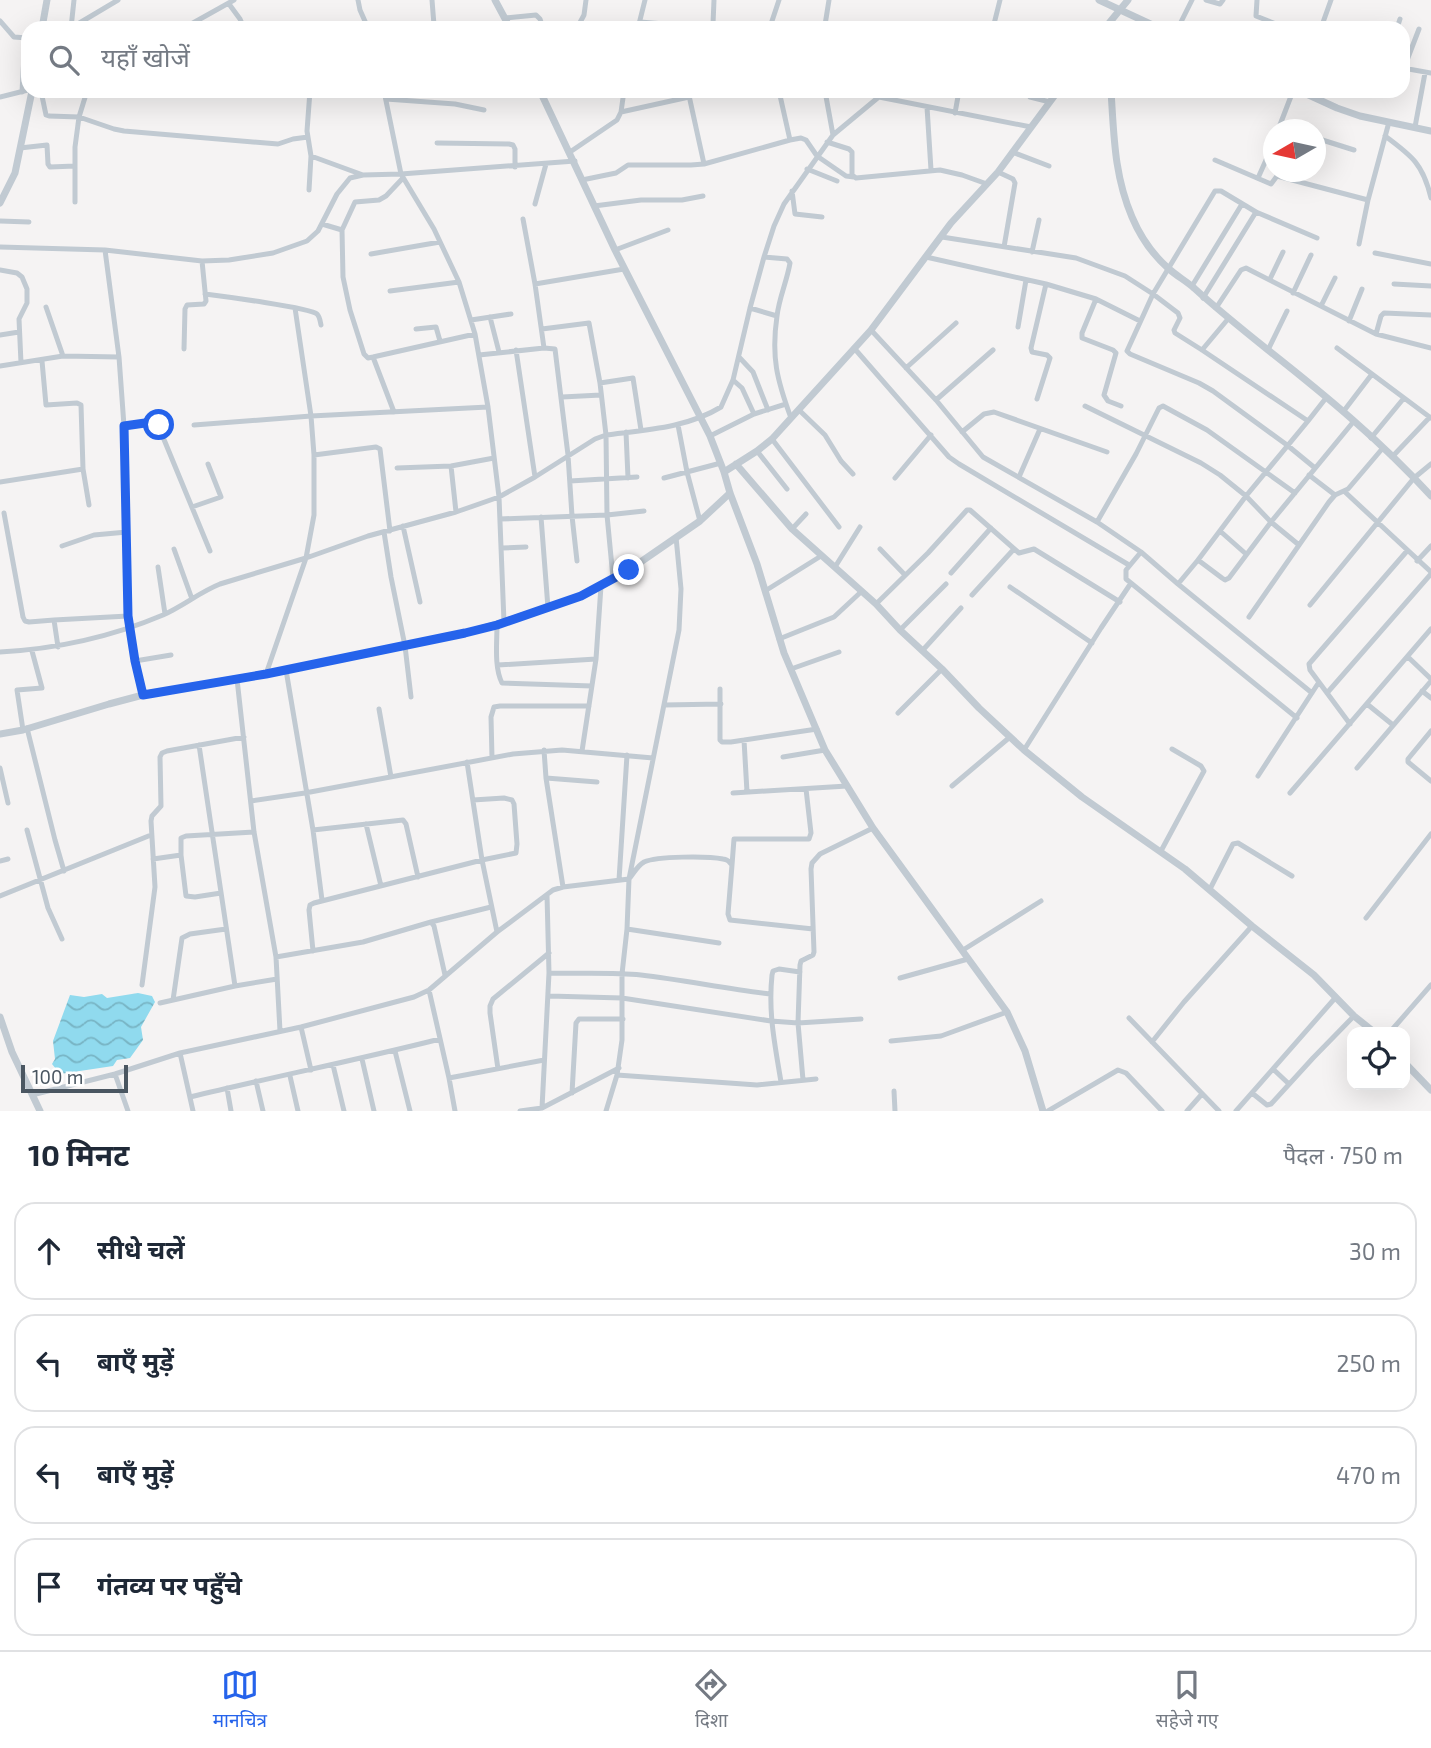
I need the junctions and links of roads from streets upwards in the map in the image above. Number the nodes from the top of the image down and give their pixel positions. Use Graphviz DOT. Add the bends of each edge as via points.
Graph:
graph roads {
  1 [pos="47,0"];
  2 [pos="74,0"];
  3 [pos="118,0"];
  4 [pos="358,0"];
  5 [pos="432,0"];
  6 [pos="495,0"];
  7 [pos="586,0"];
  8 [pos="645,0"];
  9 [pos="714,0"];
  10 [pos="779,0"];
  11 [pos="829,0"];
  12 [pos="1000,0"];
  13 [pos="1099,0"];
  14 [pos="1128,0"];
  15 [pos="1192,0"];
  16 [pos="1206,0"];
  17 [pos="1223,0"];
  18 [pos="1331,0"];
  19 [pos="1258,1"];
  20 [pos="231,2"];
  21 [pos="1121,10"];
  22 [pos="505,18"];
  23 [pos="0,20"];
  24 [pos="44,21"];
  25 [pos="72,21"];
  26 [pos="83,21"];
  27 [pos="197,21"];
  28 [pos="240,21"];
  29 [pos="365,21"];
  30 [pos="434,21"];
  31 [pos="506,21"];
  32 [pos="541,21"];
  33 [pos="581,21"];
  34 [pos="640,21"];
  35 [pos="713,21"];
  36 [pos="772,21"];
  37 [pos="826,21"];
  38 [pos="995,21"];
  39 [pos="1112,21"];
  40 [pos="1145,21"];
  41 [pos="1182,21"];
  42 [pos="1268,21"];
  43 [pos="1324,21"];
  44 [pos="1419,29"];
  45 [pos="21,38"];
  46 [pos="1410,51"];
  47 [pos="1410,69"];
  48 [pos="1428,73"];
  49 [pos="21,93"];
  50 [pos="0,97"];
  51 [pos="29,98"];
  52 [pos="42,98"];
  53 [pos="85,98"];
  54 [pos="308,98"];
  55 [pos="543,98"];
  56 [pos="623,98"];
  57 [pos="674,98"];
  58 [pos="690,98"];
  59 [pos="781,98"];
  60 [pos="826,98"];
  61 [pos="878,98"];
  62 [pos="884,98"];
  63 [pos="958,98"];
  64 [pos="1034,98"];
  65 [pos="1053,98"];
  66 [pos="1112,98"];
  67 [pos="1290,98"];
  68 [pos="1315,98"];
  69 [pos="386,99"];
  70 [pos="1050,102"];
  71 [pos="927,107"];
  72 [pos="484,110"];
  73 [pos="621,112"];
  74 [pos="955,113"];
  75 [pos="79,117"];
  76 [pos="1282,119"];
  77 [pos="1389,122"];
  78 [pos="1031,127"];
  79 [pos="1415,127"];
  80 [pos="1431,131"];
  81 [pos="832,135"];
  82 [pos="308,136"];
  83 [pos="1385,136"];
  84 [pos="790,140"];
  85 [pos="1326,141"];
  86 [pos="827,142"];
  87 [pos="437,143"];
  88 [pos="20,148"];
  89 [pos="1354,150"];
  90 [pos="570,152"];
  91 [pos="1012,152"];
  92 [pos="311,156"];
  93 [pos="817,156"];
  94 [pos="1215,160"];
  95 [pos="575,162"];
  96 [pos="546,164"];
  97 [pos="704,164"];
  98 [pos="75,166"];
  99 [pos="1049,166"];
  100 [pos="1263,166"];
  101 [pos="515,167"];
  102 [pos="807,169"];
  103 [pos="931,170"];
  104 [pos="998,172"];
  105 [pos="363,175"];
  106 [pos="402,176"];
  107 [pos="854,177"];
  108 [pos="1258,178"];
  109 [pos="582,180"];
  110 [pos="1263,180"];
  111 [pos="837,181"];
  112 [pos="1304,182"];
  113 [pos="987,184"];
  114 [pos="0,187"];
  115 [pos="9,187"];
  116 [pos="309,190"];
  117 [pos="792,191"];
  118 [pos="703,196"];
  119 [pos="1431,198"];
  120 [pos="1368,200"];
  121 [pos="75,202"];
  122 [pos="0,203"];
  123 [pos="536,204"];
  124 [pos="1242,204"];
  125 [pos="594,206"];
  126 [pos="1256,212"];
  127 [pos="822,217"];
  128 [pos="523,219"];
  129 [pos="1039,220"];
  130 [pos="0,221"];
  131 [pos="29,222"];
  132 [pos="322,224"];
  133 [pos="342,230"];
  134 [pos="668,230"];
  135 [pos="942,237"];
  136 [pos="1317,238"];
  137 [pos="440,242"];
  138 [pos="1359,244"];
  139 [pos="0,247"];
  140 [pos="1004,247"];
  141 [pos="105,250"];
  142 [pos="615,250"];
  143 [pos="1032,252"];
  144 [pos="1283,252"];
  145 [pos="1375,253"];
  146 [pos="370,254"];
  147 [pos="1311,255"];
  148 [pos="764,257"];
  149 [pos="926,257"];
  150 [pos="202,261"];
  151 [pos="1431,264"];
  152 [pos="624,269"];
  153 [pos="1168,269"];
  154 [pos="0,270"];
  155 [pos="1335,278"];
  156 [pos="1270,279"];
  157 [pos="1026,280"];
  158 [pos="459,282"];
  159 [pos="535,284"];
  160 [pos="1046,284"];
  161 [pos="1394,284"];
  162 [pos="1192,286"];
  163 [pos="1431,286"];
  164 [pos="1362,289"];
  165 [pos="390,291"];
  166 [pos="1293,293"];
  167 [pos="205,294"];
  168 [pos="1153,294"];
  169 [pos="1203,298"];
  170 [pos="1096,299"];
  171 [pos="1321,306"];
  172 [pos="46,307"];
  173 [pos="295,308"];
  174 [pos="750,308"];
  175 [pos="1216,308"];
  176 [pos="1287,310"];
  177 [pos="511,314"];
  178 [pos="777,316"];
  179 [pos="1431,316"];
  180 [pos="490,317"];
  181 [pos="471,320"];
  182 [pos="1228,320"];
  183 [pos="1140,321"];
  184 [pos="1349,321"];
  185 [pos="956,323"];
  186 [pos="321,325"];
  187 [pos="1018,327"];
  188 [pos="416,329"];
  189 [pos="542,329"];
  190 [pos="871,330"];
  191 [pos="19,332"];
  192 [pos="475,334"];
  193 [pos="1376,334"];
  194 [pos="0,335"];
  195 [pos="440,341"];
  196 [pos="544,348"];
  197 [pos="854,348"];
  198 [pos="1337,348"];
  199 [pos="1431,348"];
  200 [pos="184,349"];
  201 [pos="516,350"];
  202 [pos="993,350"];
  203 [pos="1202,350"];
  204 [pos="1268,350"];
  205 [pos="499,352"];
  206 [pos="479,355"];
  207 [pos="63,356"];
  208 [pos="119,357"];
  209 [pos="373,357"];
  210 [pos="739,357"];
  211 [pos="42,361"];
  212 [pos="20,363"];
  213 [pos="0,366"];
  214 [pos="906,368"];
  215 [pos="1373,374"];
  216 [pos="733,380"];
  217 [pos="600,383"];
  218 [pos="601,395"];
  219 [pos="562,397"];
  220 [pos="1326,398"];
  221 [pos="1404,398"];
  222 [pos="1037,399"];
  223 [pos="936,400"];
  224 [pos="786,404"];
  225 [pos="1085,406"];
  226 [pos="488,407"];
  227 [pos="1121,407"];
  228 [pos="768,410"];
  229 [pos="799,410"];
  230 [pos="394,412"];
  231 [pos="1343,412"];
  232 [pos="754,414"];
  233 [pos="311,416"];
  234 [pos="701,418"];
  235 [pos="791,418"];
  236 [pos="1430,418"];
  237 [pos="1308,421"];
  238 [pos="1354,421"];
  239 [pos="194,425"];
  240 [pos="678,425"];
  241 [pos="124,426"];
  242 [pos="1040,429"];
  243 [pos="641,430"];
  244 [pos="626,432"];
  245 [pos="962,432"];
  246 [pos="606,435"];
  247 [pos="931,435"];
  248 [pos="1145,435"];
  249 [pos="710,436"];
  250 [pos="1371,438"];
  251 [pos="772,439"];
  252 [pos="1287,445"];
  253 [pos="1382,449"];
  254 [pos="757,451"];
  255 [pos="1107,452"];
  256 [pos="314,455"];
  257 [pos="568,455"];
  258 [pos="1392,457"];
  259 [pos="494,458"];
  260 [pos="721,463"];
  261 [pos="208,464"];
  262 [pos="736,464"];
  263 [pos="1431,464"];
  264 [pos="451,466"];
  265 [pos="397,468"];
  266 [pos="1315,468"];
  267 [pos="83,469"];
  268 [pos="724,471"];
  269 [pos="1266,471"];
  270 [pos="687,472"];
  271 [pos="853,474"];
  272 [pos="1309,475"];
  273 [pos="535,477"];
  274 [pos="637,477"];
  275 [pos="1019,477"];
  276 [pos="628,478"];
  277 [pos="664,478"];
  278 [pos="895,478"];
  279 [pos="1415,478"];
  280 [pos="608,480"];
  281 [pos="570,481"];
  282 [pos="0,482"];
  283 [pos="787,489"];
  284 [pos="730,492"];
  285 [pos="1345,492"];
  286 [pos="1295,493"];
  287 [pos="1335,495"];
  288 [pos="1246,496"];
  289 [pos="1431,496"];
  290 [pos="499,497"];
  291 [pos="89,505"];
  292 [pos="192,507"];
  293 [pos="644,511"];
  294 [pos="456,512"];
  295 [pos="4,513"];
  296 [pos="806,514"];
  297 [pos="607,515"];
  298 [pos="572,516"];
  299 [pos="541,517"];
  300 [pos="500,519"];
  301 [pos="700,521"];
  302 [pos="1097,522"];
  303 [pos="1271,522"];
  304 [pos="1378,524"];
  305 [pos="403,526"];
  306 [pos="839,527"];
  307 [pos="860,527"];
  308 [pos="991,528"];
  309 [pos="792,529"];
  310 [pos="1220,531"];
  311 [pos="127,532"];
  312 [pos="387,532"];
  313 [pos="676,537"];
  314 [pos="1299,545"];
  315 [pos="62,546"];
  316 [pos="1431,546"];
  317 [pos="526,547"];
  318 [pos="502,548"];
  319 [pos="174,549"];
  320 [pos="880,549"];
  321 [pos="1014,549"];
  322 [pos="210,551"];
  323 [pos="1407,551"];
  324 [pos="1141,552"];
  325 [pos="1246,554"];
  326 [pos="821,556"];
  327 [pos="306,558"];
  328 [pos="1198,560"];
  329 [pos="577,561"];
  330 [pos="1417,561"];
  331 [pos="1129,565"];
  332 [pos="158,567"];
  333 [pos="835,567"];
  334 [pos="951,573"];
  335 [pos="1431,573"];
  336 [pos="905,575"];
  337 [pos="613,579"];
  338 [pos="1131,583"];
  339 [pos="946,584"];
  340 [pos="1178,584"];
  341 [pos="601,586"];
  342 [pos="1010,587"];
  343 [pos="765,591"];
  344 [pos="862,591"];
  345 [pos="972,595"];
  346 [pos="192,599"];
  347 [pos="1120,601"];
  348 [pos="420,602"];
  349 [pos="876,604"];
  350 [pos="1310,605"];
  351 [pos="548,608"];
  352 [pos="961,608"];
  353 [pos="165,614"];
  354 [pos="128,616"];
  355 [pos="1249,617"];
  356 [pos="54,620"];
  357 [pos="500,624"];
  358 [pos="130,628"];
  359 [pos="1431,629"];
  360 [pos="900,630"];
  361 [pos="779,639"];
  362 [pos="1092,643"];
  363 [pos="405,646"];
  364 [pos="58,647"];
  365 [pos="32,650"];
  366 [pos="922,651"];
  367 [pos="0,652"];
  368 [pos="839,652"];
  369 [pos="171,655"];
  370 [pos="1408,657"];
  371 [pos="596,659"];
  372 [pos="135,661"];
  373 [pos="498,665"];
  374 [pos="791,669"];
  375 [pos="942,669"];
  376 [pos="286,670"];
  377 [pos="266,674"];
  378 [pos="237,679"];
  379 [pos="1431,680"];
  380 [pos="1319,682"];
  381 [pos="592,687"];
  382 [pos="720,689"];
  383 [pos="1422,691"];
  384 [pos="1312,693"];
  385 [pos="1327,693"];
  386 [pos="143,695"];
  387 [pos="411,697"];
  388 [pos="1431,698"];
  389 [pos="1367,704"];
  390 [pos="664,705"];
  391 [pos="721,705"];
  392 [pos="589,706"];
  393 [pos="379,709"];
  394 [pos="898,713"];
  395 [pos="1297,718"];
  396 [pos="1350,724"];
  397 [pos="1393,725"];
  398 [pos="25,729"];
  399 [pos="817,729"];
  400 [pos="1431,731"];
  401 [pos="0,734"];
  402 [pos="244,737"];
  403 [pos="1010,737"];
  404 [pos="744,740"];
  405 [pos="199,745"];
  406 [pos="1172,749"];
  407 [pos="544,750"];
  408 [pos="825,750"];
  409 [pos="1024,750"];
  410 [pos="582,751"];
  411 [pos="627,755"];
  412 [pos="783,757"];
  413 [pos="492,758"];
  414 [pos="653,758"];
  415 [pos="467,762"];
  416 [pos="0,768"];
  417 [pos="1357,768"];
  418 [pos="1258,776"];
  419 [pos="391,777"];
  420 [pos="546,778"];
  421 [pos="1431,781"];
  422 [pos="597,782"];
  423 [pos="846,786"];
  424 [pos="952,786"];
  425 [pos="806,789"];
  426 [pos="747,792"];
  427 [pos="305,793"];
  428 [pos="733,793"];
  429 [pos="1290,793"];
  430 [pos="473,800"];
  431 [pos="251,801"];
  432 [pos="8,803"];
  433 [pos="366,824"];
  434 [pos="873,828"];
  435 [pos="27,830"];
  436 [pos="313,830"];
  437 [pos="254,832"];
  438 [pos="1431,834"];
  439 [pos="151,835"];
  440 [pos="212,835"];
  441 [pos="1161,851"];
  442 [pos="181,855"];
  443 [pos="8,859"];
  444 [pos="153,859"];
  445 [pos="482,860"];
  446 [pos="0,862"];
  447 [pos="732,865"];
  448 [pos="64,871"];
  449 [pos="1292,876"];
  450 [pos="418,877"];
  451 [pos="629,879"];
  452 [pos="619,880"];
  453 [pos="40,881"];
  454 [pos="381,886"];
  455 [pos="563,887"];
  456 [pos="1210,889"];
  457 [pos="221,893"];
  458 [pos="547,895"];
  459 [pos="0,896"];
  460 [pos="322,900"];
  461 [pos="1041,901"];
  462 [pos="491,907"];
  463 [pos="1366,918"];
  464 [pos="431,922"];
  465 [pos="1252,926"];
  466 [pos="226,929"];
  467 [pos="627,929"];
  468 [pos="813,929"];
  469 [pos="497,932"];
  470 [pos="62,939"];
  471 [pos="719,943"];
  472 [pos="963,950"];
  473 [pos="313,951"];
  474 [pos="549,953"];
  475 [pos="276,957"];
  476 [pos="968,959"];
  477 [pos="800,972"];
  478 [pos="549,973"];
  479 [pos="622,974"];
  480 [pos="445,975"];
  481 [pos="900,978"];
  482 [pos="277,979"];
  483 [pos="142,985"];
  484 [pos="1431,985"];
  485 [pos="235,986"];
  486 [pos="429,990"];
  487 [pos="770,994"];
  488 [pos="548,996"];
  489 [pos="1336,997"];
  490 [pos="622,998"];
  491 [pos="173,1000"];
  492 [pos="160,1003"];
  493 [pos="1007,1012"];
  494 [pos="1354,1016"];
  495 [pos="0,1017"];
  496 [pos="1129,1018"];
  497 [pos="623,1019"];
  498 [pos="861,1019"];
  499 [pos="771,1021"];
  500 [pos="798,1023"];
  501 [pos="301,1027"];
  502 [pos="1368,1027"];
  503 [pos="1394,1027"];
  504 [pos="280,1031"];
  505 [pos="440,1039"];
  506 [pos="891,1041"];
  507 [pos="1152,1042"];
  508 [pos="395,1051"];
  509 [pos="180,1053"];
  510 [pos="362,1059"];
  511 [pos="544,1060"];
  512 [pos="332,1065"];
  513 [pos="1410,1068"];
  514 [pos="498,1069"];
  515 [pos="1273,1069"];
  516 [pos="311,1070"];
  517 [pos="618,1072"];
  518 [pos="116,1074"];
  519 [pos="290,1076"];
  520 [pos="449,1078"];
  521 [pos="816,1079"];
  522 [pos="803,1080"];
  523 [pos="256,1081"];
  524 [pos="781,1082"];
  525 [pos="1289,1084"];
  526 [pos="227,1088"];
  527 [pos="894,1090"];
  528 [pos="1431,1090"];
  529 [pos="572,1093"];
  530 [pos="1252,1093"];
  531 [pos="1202,1094"];
  532 [pos="32,1095"];
  533 [pos="190,1097"];
  534 [pos="542,1108"];
  535 [pos="452,1110"];
  536 [pos="40,1111"];
  537 [pos="128,1111"];
  538 [pos="192,1111"];
  539 [pos="231,1111"];
  540 [pos="263,1111"];
  541 [pos="298,1111"];
  542 [pos="344,1111"];
  543 [pos="374,1111"];
  544 [pos="410,1111"];
  545 [pos="520,1111"];
  546 [pos="606,1111"];
  547 [pos="895,1111"];
  548 [pos="1045,1111"];
  549 [pos="1162,1111"];
  550 [pos="1186,1111"];
  551 [pos="1219,1111"];
  552 [pos="1236,1111"];
  1 -- 24 [label="street"];
  2 -- 25 [label="street"];
  3 -- 26 [label="street"];
  4 -- 29 [label="street"];
  5 -- 30 [label="street"];
  6 -- 22 [label="street"];
  7 -- 33 [label="street"];
  8 -- 34 [label="street"];
  9 -- 35 [label="street"];
  10 -- 36 [label="street"];
  11 -- 37 [label="street"];
  12 -- 38 [label="street"];
  13 -- 21 [label="street"];
  14 -- 21 [label="street"];
  15 -- 41 [label="street"];
  16 -- 17 [label="street" via="1218,5"];
  18 -- 43 [label="street"];
  19 -- 42 [label="street" via="1256,16"];
  20 -- 27 [label="street"];
  20 -- 28 [label="street"];
  21 -- 39 [label="street"];
  21 -- 40 [label="street"];
  22 -- 31 [label="street"];
  22 -- 32 [label="street" via="536,15"];
  23 -- 45 [label="street" via="14,37"];
  44 -- 46 [label="street"];
  47 -- 48 [label="street"];
  48 -- 79 [label="street"];
  49 -- 50 [label="street"];
  51 -- 88 [label="street"];
  52 -- 75 [label="street" via="46,115"];
  53 -- 75 [label="street"];
  54 -- 82 [label="street"];
  55 -- 90 [label="street"];
  56 -- 73 [label="street"];
  57 -- 73 [label="street"];
  58 -- 97 [label="street"];
  59 -- 84 [label="street"];
  60 -- 81 [label="street"];
  61 -- 81 [label="street"];
  62 -- 71 [label="street"];
  63 -- 74 [label="street"];
  64 -- 70 [label="street"];
  65 -- 70 [label="street"];
  66 -- 153 [label="street" via="1120,186 1143,237"];
  67 -- 76 [label="street"];
  68 -- 77 [label="street"];
  69 -- 72 [label="street"];
  69 -- 106 [label="street"];
  70 -- 78 [label="street"];
  71 -- 74 [label="street"];
  71 -- 103 [label="street"];
  73 -- 90 [label="street" via="613,124"];
  74 -- 78 [label="street"];
  75 -- 82 [label="street" via="124,131 230,141 278,144"];
  75 -- 98 [label="street"];
  77 -- 79 [label="street"];
  77 -- 83 [label="street"];
  78 -- 91 [label="street"];
  79 -- 80 [label="street"];
  81 -- 86 [label="street"];
  82 -- 92 [label="street"];
  83 -- 119 [label="street" via="1418,164"];
  83 -- 120 [label="street"];
  84 -- 93 [label="street" via="804,138"];
  84 -- 97 [label="street"];
  85 -- 89 [label="street"];
  86 -- 93 [label="street"];
  86 -- 107 [label="street" via="852,152"];
  87 -- 101 [label="street" via="513,145"];
  88 -- 98 [label="street" via="47,145 50,167"];
  88 -- 115 [label="street"];
  90 -- 95 [label="street"];
  91 -- 99 [label="street"];
  91 -- 104 [label="street"];
  92 -- 105 [label="street"];
  92 -- 116 [label="street"];
  93 -- 102 [label="street"];
  93 -- 107 [label="street"];
  94 -- 108 [label="street"];
  95 -- 96 [label="street"];
  95 -- 109 [label="street"];
  96 -- 101 [label="street"];
  96 -- 123 [label="street"];
  97 -- 109 [label="street" via="628,165 616,173"];
  98 -- 121 [label="street"];
  100 -- 108 [label="street"];
  101 -- 106 [label="street"];
  102 -- 111 [label="street"];
  102 -- 117 [label="street"];
  103 -- 107 [label="street"];
  103 -- 113 [label="street"];
  104 -- 113 [label="street"];
  104 -- 140 [label="street" via="1015,183"];
  105 -- 106 [label="street"];
  105 -- 132 [label="street" via="344,184"];
  106 -- 133 [label="street" via="379,200 355,201"];
  106 -- 137 [label="street"];
  108 -- 110 [label="street"];
  109 -- 125 [label="street"];
  112 -- 120 [label="street"];
  113 -- 135 [label="street"];
  114 -- 115 [label="street"];
  115 -- 122 [label="street"];
  117 -- 127 [label="street" via="795,214"];
  117 -- 148 [label="street"];
  118 -- 125 [label="street"];
  120 -- 138 [label="street"];
  124 -- 126 [label="street"];
  124 -- 153 [label="street" via="1215,191"];
  124 -- 162 [label="street"];
  125 -- 142 [label="street"];
  126 -- 136 [label="street"];
  126 -- 169 [label="street"];
  128 -- 159 [label="street"];
  129 -- 143 [label="street"];
  130 -- 131 [label="street"];
  132 -- 133 [label="street"];
  132 -- 150 [label="street" via="307,241 288,249"];
  133 -- 209 [label="street" via="343,277 350,310 364,354"];
  134 -- 142 [label="street"];
  135 -- 140 [label="street"];
  135 -- 149 [label="street"];
  137 -- 146 [label="street"];
  137 -- 158 [label="street"];
  139 -- 141 [label="street"];
  140 -- 143 [label="street"];
  141 -- 150 [label="street"];
  141 -- 208 [label="street"];
  142 -- 152 [label="street"];
  143 -- 168 [label="street" via="1076,258 1116,272"];
  144 -- 156 [label="street"];
  145 -- 151 [label="street"];
  147 -- 166 [label="street"];
  148 -- 174 [label="street"];
  148 -- 178 [label="street" via="790,263"];
  149 -- 157 [label="street"];
  149 -- 190 [label="street"];
  150 -- 167 [label="street"];
  152 -- 159 [label="street"];
  152 -- 234 [label="street"];
  153 -- 162 [label="street"];
  153 -- 168 [label="street"];
  154 -- 191 [label="street" via="18,273 27,289"];
  155 -- 171 [label="street"];
  156 -- 166 [label="street"];
  156 -- 175 [label="street" via="1242,269"];
  157 -- 160 [label="street"];
  157 -- 187 [label="street"];
  158 -- 165 [label="street"];
  158 -- 181 [label="street"];
  159 -- 189 [label="street"];
  160 -- 170 [label="street"];
  160 -- 222 [label="street" via="1031,348 1049,358"];
  161 -- 163 [label="street"];
  162 -- 169 [label="street"];
  164 -- 184 [label="street"];
  166 -- 171 [label="street"];
  167 -- 173 [label="street"];
  167 -- 200 [label="street" via="204,304 185,309"];
  168 -- 183 [label="street"];
  168 -- 203 [label="street" via="1180,315 1175,333"];
  169 -- 175 [label="street"];
  170 -- 183 [label="street"];
  170 -- 227 [label="street" via="1082,338 1116,353 1104,395"];
  171 -- 184 [label="street"];
  172 -- 207 [label="street"];
  173 -- 186 [label="street" via="316,313"];
  173 -- 233 [label="street"];
  174 -- 178 [label="street"];
  174 -- 210 [label="street"];
  175 -- 182 [label="street"];
  176 -- 204 [label="street"];
  177 -- 180 [label="street"];
  178 -- 224 [label="street" via="775,369"];
  179 -- 193 [label="street" via="1384,313"];
  180 -- 181 [label="street"];
  180 -- 205 [label="street"];
  181 -- 192 [label="street"];
  182 -- 203 [label="street"];
  182 -- 204 [label="street"];
  183 -- 252 [label="street" via="1128,348 1130,354 1199,383"];
  184 -- 193 [label="street"];
  185 -- 214 [label="street"];
  188 -- 195 [label="street" via="436,327"];
  189 -- 196 [label="street"];
  189 -- 217 [label="street" via="589,323"];
  190 -- 197 [label="street"];
  190 -- 214 [label="street"];
  191 -- 194 [label="street"];
  191 -- 212 [label="street"];
  192 -- 195 [label="street"];
  192 -- 206 [label="street"];
  193 -- 199 [label="street"];
  195 -- 209 [label="street"];
  196 -- 201 [label="street"];
  196 -- 219 [label="street" via="557,353"];
  197 -- 229 [label="street"];
  197 -- 247 [label="street"];
  198 -- 215 [label="street"];
  201 -- 205 [label="street"];
  201 -- 273 [label="street"];
  202 -- 223 [label="street"];
  203 -- 237 [label="street"];
  204 -- 220 [label="street"];
  205 -- 206 [label="street"];
  206 -- 226 [label="street"];
  207 -- 208 [label="street"];
  207 -- 211 [label="street"];
  208 -- 241 [label="street"];
  209 -- 230 [label="street"];
  210 -- 216 [label="street"];
  210 -- 228 [label="street" via="753,372"];
  211 -- 212 [label="street"];
  211 -- 267 [label="street" via="46,405 81,405"];
  212 -- 213 [label="street"];
  214 -- 223 [label="street"];
  215 -- 221 [label="street"];
  215 -- 231 [label="street"];
  216 -- 232 [label="street"];
  216 -- 234 [label="street" via="721,407"];
  217 -- 218 [label="street"];
  217 -- 243 [label="street" via="633,378"];
  218 -- 219 [label="street"];
  218 -- 246 [label="street"];
  219 -- 257 [label="street"];
  220 -- 231 [label="street"];
  220 -- 237 [label="street"];
  221 -- 236 [label="street"];
  221 -- 250 [label="street"];
  223 -- 245 [label="street"];
  224 -- 228 [label="street"];
  224 -- 235 [label="street"];
  225 -- 248 [label="street"];
  226 -- 230 [label="street"];
  226 -- 259 [label="street"];
  228 -- 232 [label="street"];
  229 -- 235 [label="street"];
  229 -- 271 [label="street" via="825,435"];
  230 -- 233 [label="street"];
  231 -- 238 [label="street"];
  232 -- 249 [label="street"];
  233 -- 239 [label="street"];
  233 -- 256 [label="street"];
  234 -- 240 [label="street"];
  234 -- 249 [label="street"];
  235 -- 251 [label="street"];
  236 -- 258 [label="street"];
  237 -- 252 [label="street"];
  238 -- 250 [label="street"];
  238 -- 266 [label="street"];
  240 -- 243 [label="street"];
  240 -- 270 [label="street"];
  241 -- 292 [label="street" via="159,425"];
  241 -- 311 [label="street"];
  242 -- 245 [label="street" via="989,412"];
  242 -- 255 [label="street"];
  242 -- 275 [label="street"];
  243 -- 244 [label="street"];
  244 -- 246 [label="street"];
  244 -- 276 [label="street"];
  245 -- 275 [label="street" via="983,457"];
  246 -- 257 [label="street"];
  246 -- 280 [label="street"];
  247 -- 278 [label="street"];
  247 -- 331 [label="street" via="967,470"];
  248 -- 269 [label="street" via="1159,408 1165,407"];
  248 -- 288 [label="street" via="1220,475"];
  248 -- 302 [label="street"];
  249 -- 260 [label="street"];
  250 -- 253 [label="street"];
  251 -- 254 [label="street"];
  251 -- 306 [label="street"];
  252 -- 266 [label="street"];
  252 -- 269 [label="street"];
  253 -- 258 [label="street"];
  253 -- 285 [label="street"];
  254 -- 262 [label="street"];
  254 -- 283 [label="street"];
  256 -- 312 [label="street" via="380,449"];
  256 -- 327 [label="street" via="314,515"];
  257 -- 273 [label="street"];
  257 -- 281 [label="street"];
  258 -- 279 [label="street"];
  259 -- 264 [label="street"];
  259 -- 290 [label="street"];
  260 -- 268 [label="street"];
  260 -- 270 [label="street"];
  261 -- 292 [label="street" via="221,496"];
  262 -- 268 [label="street"];
  262 -- 309 [label="street"];
  263 -- 279 [label="street"];
  264 -- 265 [label="street"];
  264 -- 294 [label="street"];
  266 -- 272 [label="street"];
  267 -- 282 [label="street"];
  267 -- 291 [label="street"];
  268 -- 284 [label="street"];
  269 -- 286 [label="street"];
  269 -- 288 [label="street"];
  270 -- 277 [label="street"];
  270 -- 301 [label="street"];
  272 -- 286 [label="street"];
  272 -- 287 [label="street"];
  273 -- 290 [label="street"];
  274 -- 276 [label="street"];
  275 -- 302 [label="street"];
  276 -- 280 [label="street"];
  279 -- 289 [label="street"];
  279 -- 304 [label="street"];
  280 -- 281 [label="street"];
  280 -- 297 [label="street"];
  281 -- 298 [label="street"];
  284 -- 301 [label="street"];
  284 -- 343 [label="street"];
  285 -- 287 [label="street"];
  285 -- 304 [label="street"];
  286 -- 303 [label="street"];
  287 -- 314 [label="street"];
  288 -- 303 [label="street"];
  288 -- 310 [label="street"];
  290 -- 294 [label="street"];
  290 -- 300 [label="street"];
  292 -- 322 [label="street"];
  293 -- 297 [label="street"];
  294 -- 305 [label="street"];
  295 -- 356 [label="street" via="23,617 29,622"];
  296 -- 309 [label="street"];
  297 -- 298 [label="street"];
  297 -- 337 [label="street"];
  298 -- 299 [label="street"];
  298 -- 329 [label="street"];
  299 -- 300 [label="street"];
  299 -- 351 [label="street"];
  300 -- 318 [label="street"];
  301 -- 313 [label="street"];
  302 -- 324 [label="street"];
  303 -- 314 [label="street"];
  303 -- 325 [label="street"];
  304 -- 323 [label="street"];
  304 -- 350 [label="street"];
  305 -- 312 [label="street"];
  305 -- 348 [label="street"];
  307 -- 333 [label="street"];
  308 -- 321 [label="street"];
  308 -- 334 [label="street"];
  308 -- 336 [label="street" via="967,510"];
  309 -- 326 [label="street"];
  310 -- 325 [label="street"];
  310 -- 328 [label="street"];
  311 -- 315 [label="street" via="94,535"];
  311 -- 354 [label="street"];
  312 -- 327 [label="street"];
  312 -- 363 [label="street"];
  313 -- 337 [label="street"];
  313 -- 390 [label="street" via="681,611"];
  314 -- 355 [label="street"];
  316 -- 330 [label="street"];
  317 -- 318 [label="street"];
  318 -- 357 [label="street"];
  319 -- 346 [label="street"];
  320 -- 336 [label="street"];
  321 -- 345 [label="street"];
  321 -- 347 [label="street" via="1019,554 1034,549"];
  323 -- 330 [label="street"];
  323 -- 380 [label="street" via="1310,662"];
  324 -- 331 [label="street"];
  324 -- 340 [label="street"];
  325 -- 328 [label="street" via="1225,580"];
  326 -- 333 [label="street"];
  326 -- 343 [label="street"];
  327 -- 346 [label="street" via="220,584"];
  327 -- 377 [label="street"];
  328 -- 340 [label="street"];
  330 -- 335 [label="street"];
  331 -- 338 [label="street" via="1125,576"];
  332 -- 353 [label="street"];
  333 -- 344 [label="street"];
  335 -- 385 [label="street"];
  336 -- 349 [label="street"];
  337 -- 341 [label="street"];
  338 -- 347 [label="street"];
  338 -- 395 [label="street"];
  339 -- 360 [label="street"];
  340 -- 384 [label="street"];
  341 -- 351 [label="street"];
  341 -- 371 [label="street"];
  342 -- 362 [label="street"];
  343 -- 361 [label="street"];
  344 -- 349 [label="street"];
  344 -- 361 [label="street" via="834,617"];
  346 -- 353 [label="street"];
  347 -- 362 [label="street"];
  349 -- 360 [label="street"];
  351 -- 357 [label="street"];
  352 -- 366 [label="street"];
  353 -- 358 [label="street"];
  354 -- 356 [label="street"];
  354 -- 358 [label="street"];
  356 -- 364 [label="street"];
  357 -- 363 [label="street"];
  357 -- 373 [label="street"];
  358 -- 364 [label="street"];
  358 -- 372 [label="street"];
  359 -- 370 [label="street"];
  360 -- 366 [label="street"];
  361 -- 374 [label="street"];
  362 -- 409 [label="street"];
  363 -- 376 [label="street"];
  363 -- 387 [label="street"];
  364 -- 365 [label="street"];
  365 -- 367 [label="street"];
  365 -- 398 [label="street" via="42,688 17,690"];
  366 -- 375 [label="street"];
  368 -- 374 [label="street"];
  369 -- 372 [label="street"];
  370 -- 379 [label="street"];
  370 -- 389 [label="street"];
  371 -- 373 [label="street"];
  371 -- 381 [label="street"];
  372 -- 386 [label="street"];
  373 -- 381 [label="street" via="502,683"];
  374 -- 399 [label="street"];
  375 -- 394 [label="street"];
  375 -- 403 [label="street"];
  376 -- 377 [label="street"];
  376 -- 427 [label="street"];
  377 -- 378 [label="street"];
  378 -- 386 [label="street"];
  378 -- 402 [label="street"];
  379 -- 383 [label="street"];
  380 -- 384 [label="street"];
  380 -- 385 [label="street"];
  381 -- 392 [label="street"];
  382 -- 391 [label="street"];
  383 -- 388 [label="street"];
  383 -- 397 [label="street"];
  384 -- 395 [label="street"];
  385 -- 396 [label="street"];
  386 -- 398 [label="street"];
  389 -- 396 [label="street"];
  389 -- 397 [label="street"];
  390 -- 391 [label="street"];
  390 -- 414 [label="street"];
  391 -- 404 [label="street" via="720,740"];
  392 -- 410 [label="street"];
  392 -- 413 [label="street" via="494,707"];
  393 -- 419 [label="street"];
  395 -- 418 [label="street"];
  396 -- 429 [label="street"];
  397 -- 417 [label="street"];
  398 -- 401 [label="street"];
  398 -- 448 [label="street"];
  399 -- 404 [label="street"];
  399 -- 408 [label="street"];
  400 -- 421 [label="street" via="1408,762"];
  402 -- 405 [label="street"];
  402 -- 431 [label="street"];
  403 -- 409 [label="street"];
  403 -- 424 [label="street"];
  404 -- 426 [label="street"];
  405 -- 439 [label="street" via="162,753 162,806 151,818"];
  405 -- 440 [label="street"];
  406 -- 441 [label="street" via="1204,771"];
  407 -- 410 [label="street"];
  407 -- 413 [label="street"];
  407 -- 420 [label="street"];
  408 -- 412 [label="street"];
  408 -- 423 [label="street"];
  409 -- 441 [label="street"];
  410 -- 411 [label="street"];
  411 -- 414 [label="street"];
  411 -- 452 [label="street"];
  413 -- 415 [label="street"];
  414 -- 451 [label="street"];
  415 -- 419 [label="street"];
  415 -- 430 [label="street"];
  416 -- 432 [label="street"];
  419 -- 427 [label="street"];
  420 -- 422 [label="street"];
  420 -- 455 [label="street"];
  423 -- 425 [label="street"];
  423 -- 434 [label="street"];
  425 -- 426 [label="street"];
  425 -- 447 [label="street" via="809,839 734,839"];
  426 -- 428 [label="street"];
  427 -- 431 [label="street"];
  427 -- 436 [label="street"];
  430 -- 445 [label="street"];
  430 -- 445 [label="street" via="509,798 514,804 516,853"];
  431 -- 437 [label="street"];
  433 -- 436 [label="street"];
  433 -- 450 [label="street" via="405,821"];
  433 -- 454 [label="street"];
  434 -- 468 [label="street" via="815,858 811,869"];
  434 -- 472 [label="street"];
  435 -- 453 [label="street"];
  436 -- 460 [label="street"];
  437 -- 440 [label="street"];
  437 -- 475 [label="street"];
  438 -- 463 [label="street"];
  439 -- 444 [label="street"];
  439 -- 448 [label="street"];
  440 -- 442 [label="street" via="183,836"];
  440 -- 457 [label="street"];
  441 -- 456 [label="street"];
  442 -- 444 [label="street"];
  442 -- 457 [label="street" via="186,895"];
  443 -- 446 [label="street"];
  444 -- 483 [label="street" via="154,901"];
  445 -- 450 [label="street"];
  445 -- 462 [label="street"];
  447 -- 451 [label="street" via="716,858 657,858 640,865"];
  447 -- 468 [label="street" via="730,920"];
  448 -- 453 [label="street"];
  449 -- 456 [label="street" via="1235,843"];
  450 -- 454 [label="street"];
  451 -- 452 [label="street"];
  451 -- 467 [label="street"];
  452 -- 455 [label="street"];
  453 -- 459 [label="street"];
  453 -- 470 [label="street"];
  454 -- 460 [label="street"];
  455 -- 458 [label="street"];
  456 -- 465 [label="street"];
  457 -- 466 [label="street"];
  458 -- 469 [label="street"];
  458 -- 474 [label="street"];
  460 -- 473 [label="street" via="309,907"];
  461 -- 472 [label="street"];
  462 -- 464 [label="street"];
  462 -- 469 [label="street"];
  464 -- 473 [label="street"];
  464 -- 480 [label="street"];
  465 -- 489 [label="street"];
  465 -- 507 [label="street"];
  466 -- 485 [label="street"];
  466 -- 491 [label="street" via="182,938"];
  467 -- 471 [label="street"];
  467 -- 479 [label="street"];
  468 -- 477 [label="street" via="813,956 802,961"];
  469 -- 480 [label="street"];
  472 -- 476 [label="street"];
  473 -- 475 [label="street"];
  474 -- 478 [label="street"];
  474 -- 514 [label="street" via="493,999 490,1013"];
  475 -- 482 [label="street"];
  476 -- 481 [label="street"];
  476 -- 493 [label="street"];
  477 -- 487 [label="street" via="773,971"];
  477 -- 500 [label="street"];
  478 -- 479 [label="street"];
  478 -- 488 [label="street"];
  479 -- 487 [label="street"];
  479 -- 490 [label="street"];
  480 -- 486 [label="street"];
  482 -- 485 [label="street"];
  482 -- 504 [label="street"];
  484 -- 503 [label="street"];
  485 -- 491 [label="street"];
  486 -- 501 [label="street"];
  486 -- 505 [label="street"];
  487 -- 499 [label="street"];
  488 -- 490 [label="street"];
  488 -- 511 [label="street"];
  489 -- 494 [label="street"];
  489 -- 515 [label="street"];
  490 -- 497 [label="street"];
  490 -- 499 [label="street"];
  491 -- 492 [label="street"];
  493 -- 506 [label="street" via="947,1034"];
  493 -- 548 [label="street"];
  494 -- 502 [label="street"];
  494 -- 525 [label="street"];
  495 -- 532 [label="street"];
  496 -- 507 [label="street"];
  497 -- 517 [label="street"];
  497 -- 529 [label="street" via="579,1019 576,1023"];
  498 -- 500 [label="street"];
  499 -- 500 [label="street"];
  499 -- 524 [label="street"];
  500 -- 522 [label="street"];
  501 -- 504 [label="street"];
  501 -- 516 [label="street"];
  504 -- 509 [label="street"];
  505 -- 508 [label="street"];
  505 -- 520 [label="street"];
  507 -- 531 [label="street"];
  508 -- 510 [label="street"];
  508 -- 544 [label="street"];
  509 -- 518 [label="street"];
  509 -- 533 [label="street"];
  510 -- 512 [label="street"];
  510 -- 543 [label="street"];
  511 -- 514 [label="street"];
  511 -- 534 [label="street"];
  512 -- 516 [label="street"];
  512 -- 542 [label="street"];
  513 -- 528 [label="street"];
  514 -- 520 [label="street"];
  515 -- 525 [label="street"];
  515 -- 530 [label="street"];
  516 -- 519 [label="street"];
  517 -- 524 [label="street" via="757,1085"];
  517 -- 529 [label="street"];
  517 -- 546 [label="street"];
  518 -- 532 [label="street"];
  518 -- 537 [label="street"];
  519 -- 523 [label="street"];
  519 -- 541 [label="street"];
  520 -- 535 [label="street"];
  521 -- 522 [label="street"];
  522 -- 524 [label="street"];
  523 -- 526 [label="street"];
  523 -- 540 [label="street"];
  525 -- 530 [label="street" via="1269,1105"];
  526 -- 533 [label="street"];
  526 -- 539 [label="street"];
  527 -- 547 [label="street"];
  529 -- 534 [label="street"];
  530 -- 552 [label="street"];
  531 -- 550 [label="street"];
  531 -- 551 [label="street"];
  532 -- 536 [label="street"];
  533 -- 538 [label="street"];
  534 -- 545 [label="street"];
  548 -- 549 [label="street" via="1118,1070"];
}
